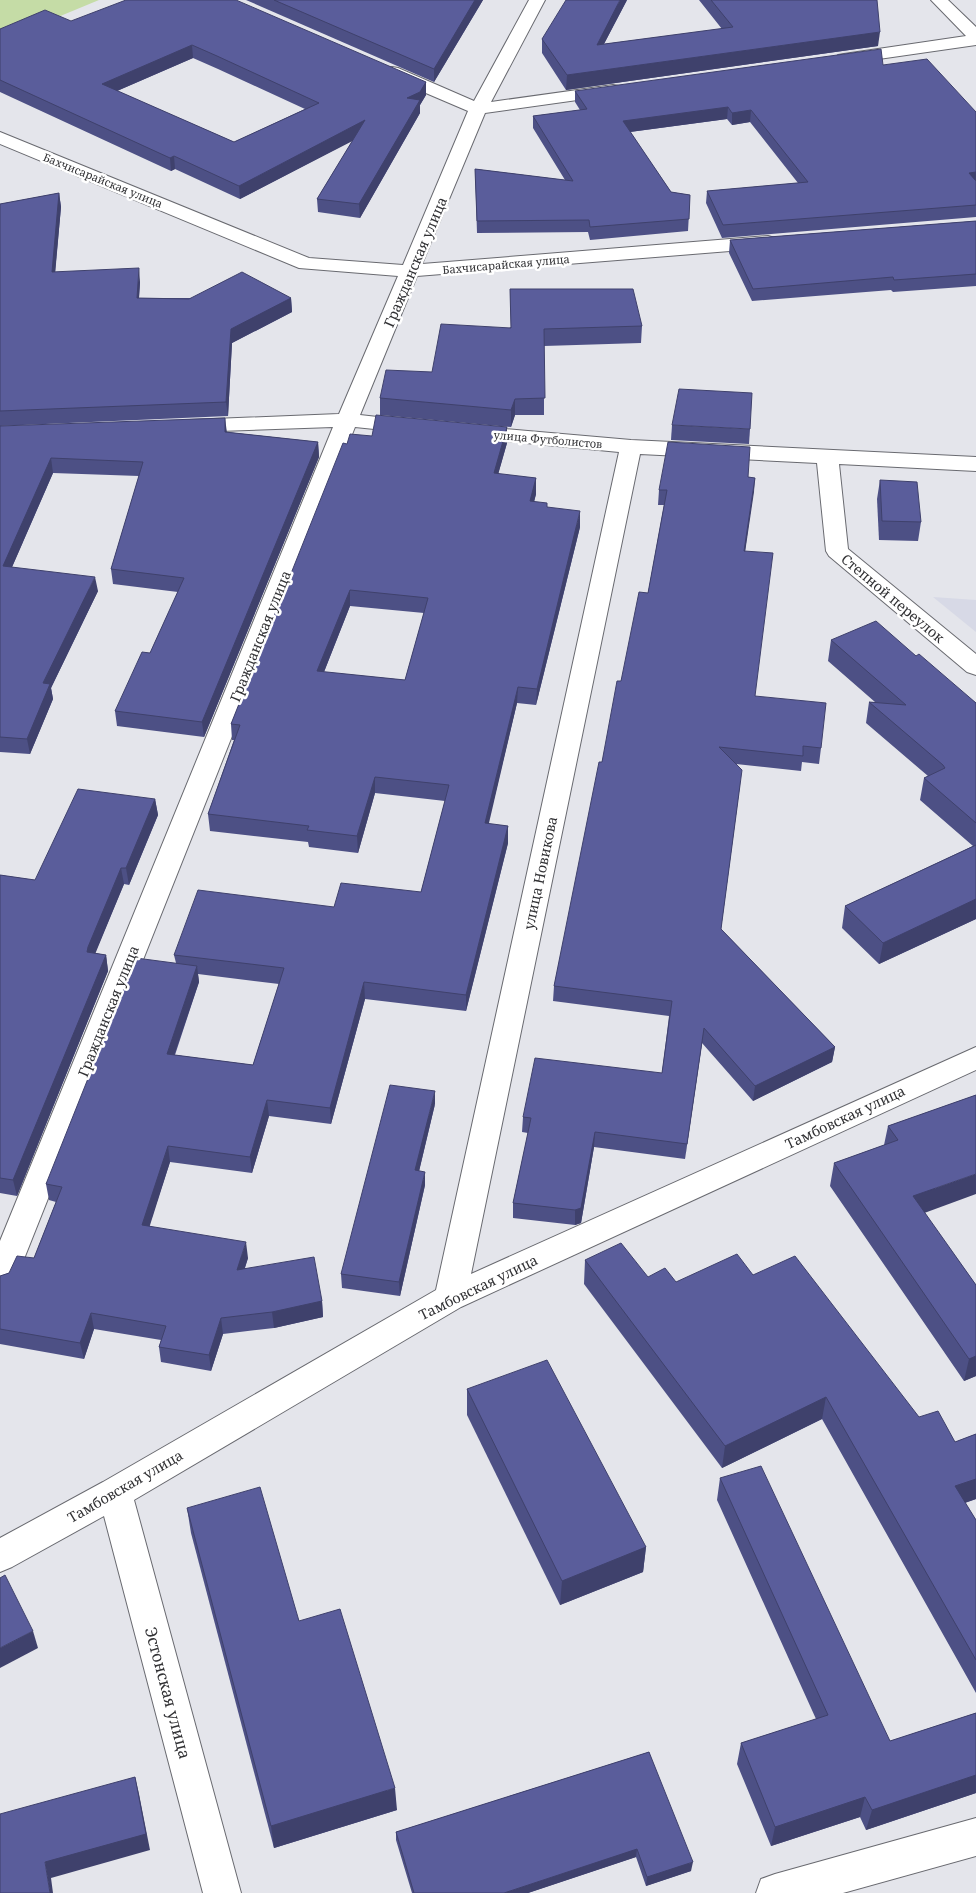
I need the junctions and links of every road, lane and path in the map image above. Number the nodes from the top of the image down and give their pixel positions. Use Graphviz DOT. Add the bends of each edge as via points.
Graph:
graph roads {
  1 [pos="537,0"];
  2 [pos="939,0"];
  3 [pos="976,36"];
  4 [pos="976,40"];
  5 [pos="830,61"];
  6 [pos="379,66"];
  7 [pos="634,88"];
  8 [pos="478,109"];
  9 [pos="0,138"];
  10 [pos="788,240"];
  11 [pos="411,272"];
  12 [pos="347,420"];
  13 [pos="169,427"];
  14 [pos="631,447"];
  15 [pos="827,457"];
  16 [pos="976,464"];
  17 [pos="976,667"];
  18 [pos="976,1058"];
  19 [pos="0,1279"];
  20 [pos="450,1298"];
  21 [pos="115,1493"];
  22 [pos="0,1556"];
  23 [pos="976,1837"];
  24 [pos="222,1893"];
  25 [pos="775,1893"];
  1 -- 8 [label="street, Гражданская улица"];
  2 -- 3 [label="street"];
  4 -- 5 [label="street"];
  6 -- 8 [label="street"];
  7 -- 8 [label="street"];
  8 -- 11 [label="street, Гражданская улица"];
  9 -- 11 [label="street, Бахчисарайская улица" via="306,264"];
  10 -- 11 [label="street, Бахчисарайская улица"];
  11 -- 12 [label="street, Гражданская улица"];
  12 -- 13 [label="street, улица Футболистов"];
  12 -- 14 [label="street, улица Футболистов"];
  12 -- 19 [label="street, Гражданская улица"];
  14 -- 15 [label="street, улица Футболистов"];
  14 -- 20 [label="street, улица Новикова"];
  15 -- 16 [label="street, улица Футболистов"];
  15 -- 17 [label="street, Степной переулок" via="837,551"];
  18 -- 20 [label="street, Тамбовская улица"];
  20 -- 21 [label="street, Тамбовская улица"];
  21 -- 22 [label="street, Тамбовская улица"];
  21 -- 24 [label="street, Эстонская улица"];
  23 -- 25 [label="street"];
}
